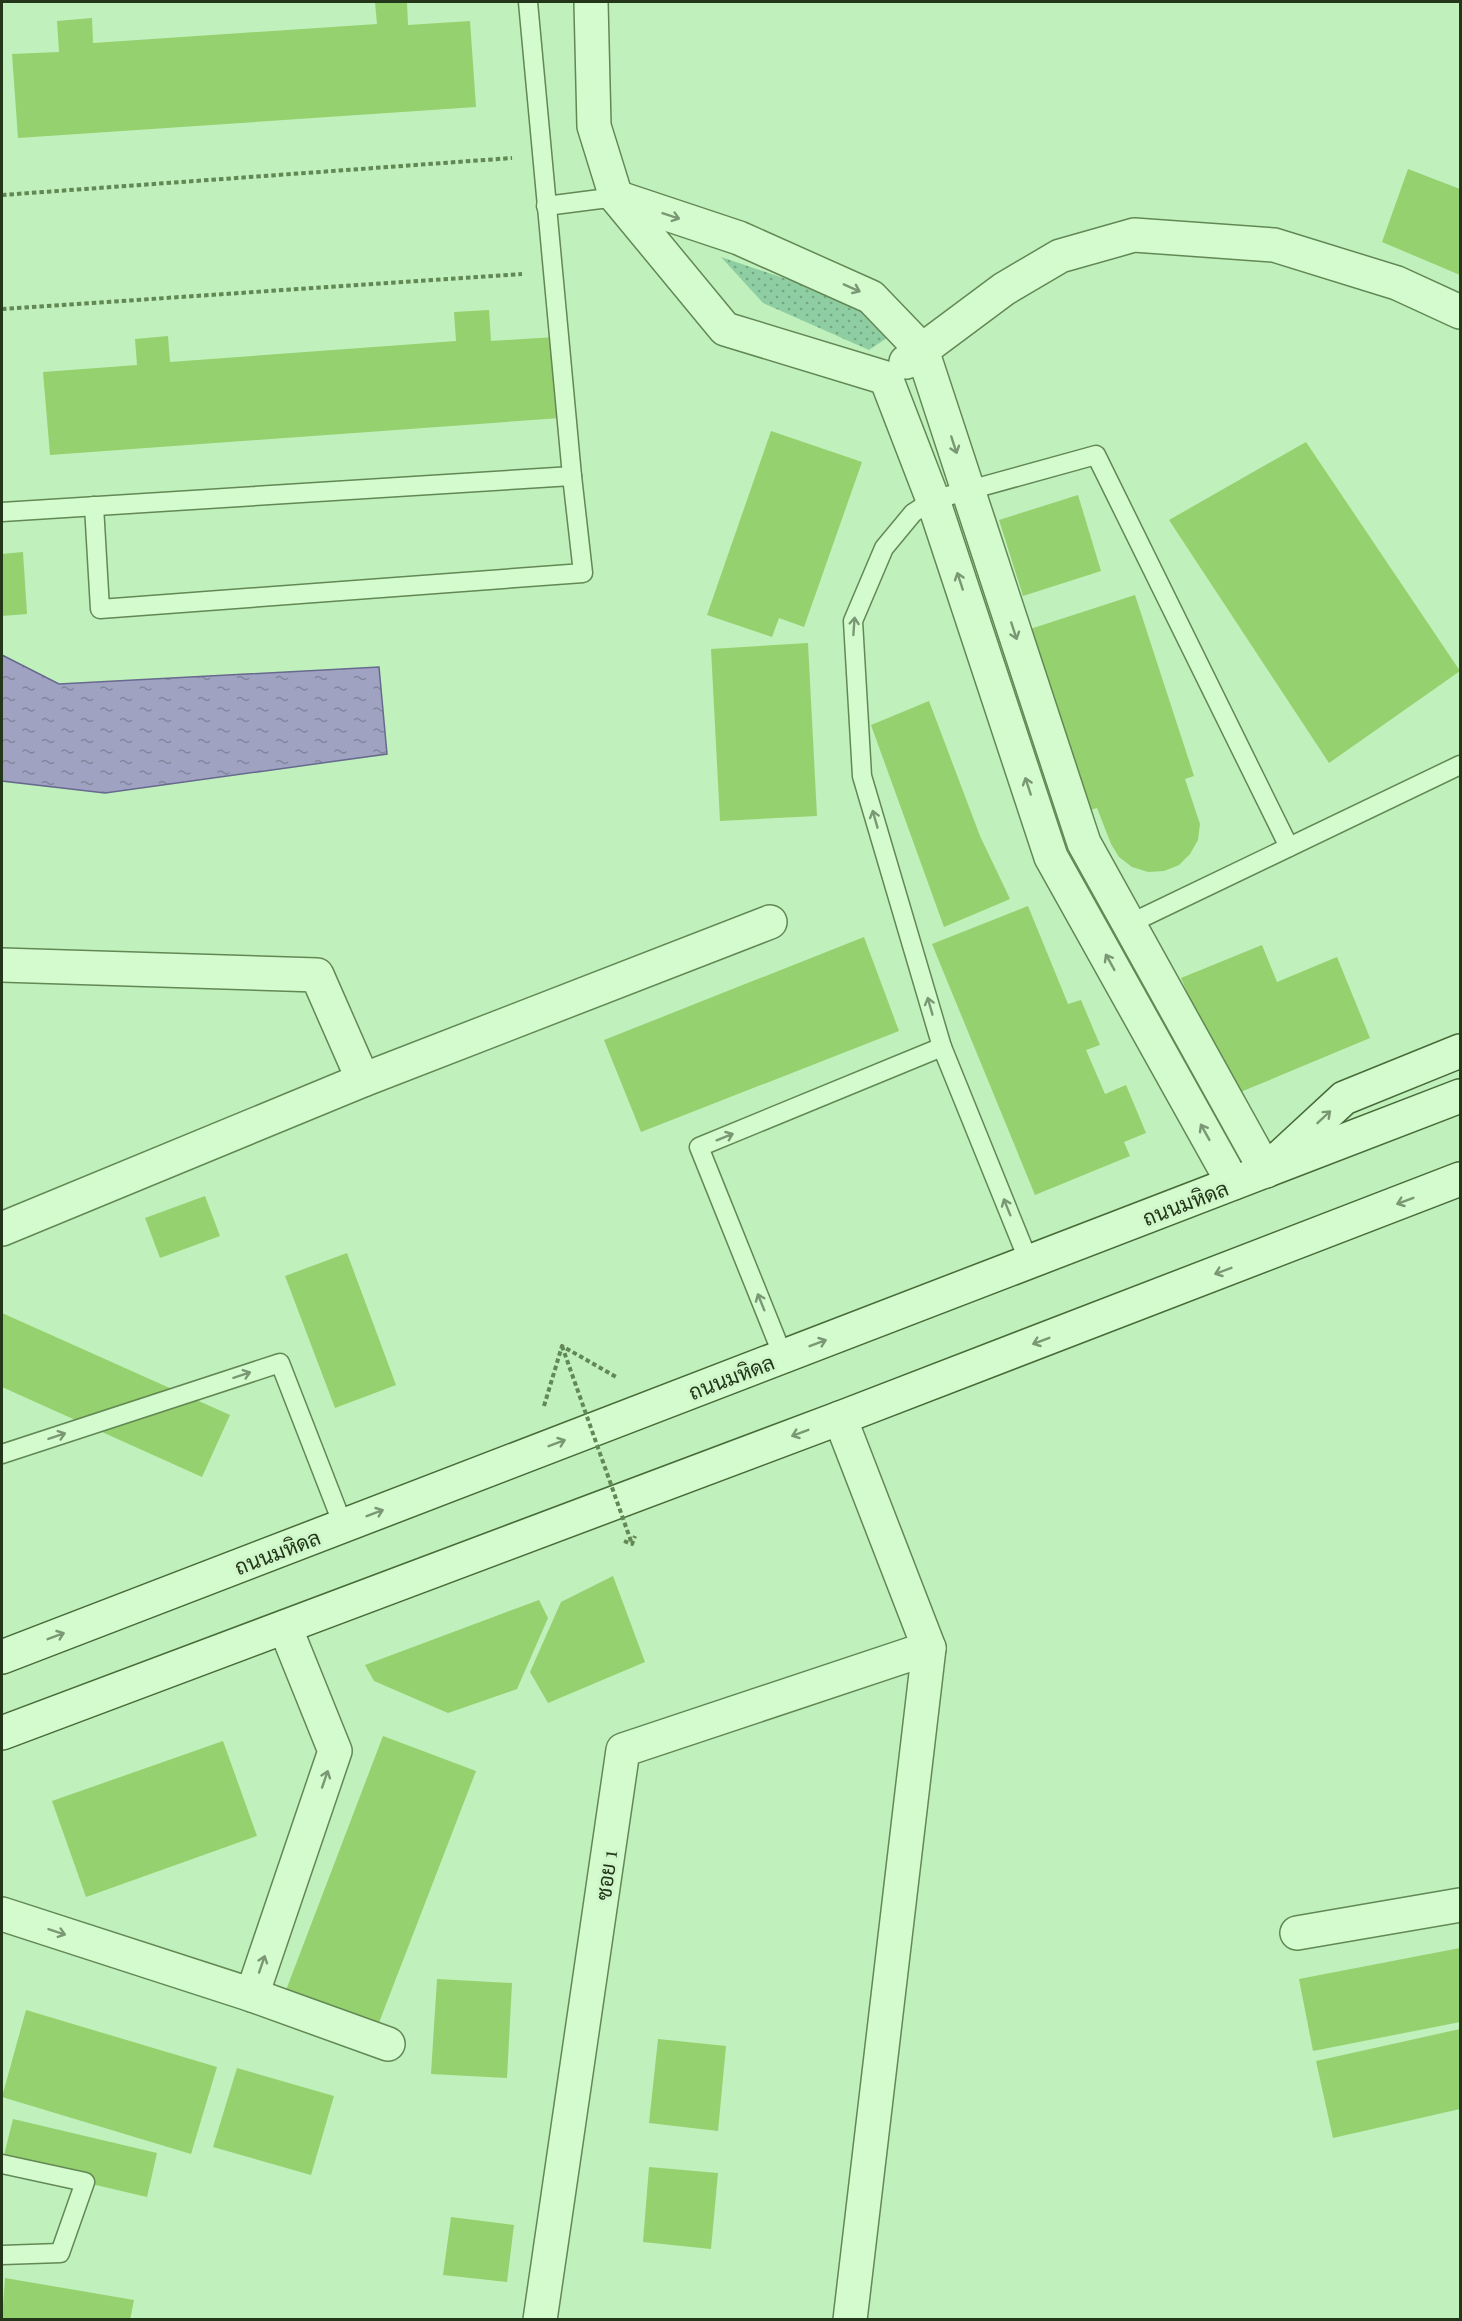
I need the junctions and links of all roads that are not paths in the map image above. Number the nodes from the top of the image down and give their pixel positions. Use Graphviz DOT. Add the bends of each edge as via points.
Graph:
graph roads {
  1 [pos="528,2"];
  2 [pos="591,2"];
  3 [pos="616,197"];
  4 [pos="546,206"];
  5 [pos="1461,312"];
  6 [pos="922,350"];
  7 [pos="886,378"];
  8 [pos="572,476"];
  9 [pos="969,491"];
  10 [pos="933,500"];
  11 [pos="94,506"];
  12 [pos="2,512"];
  13 [pos="1461,765"];
  14 [pos="1289,847"];
  15 [pos="770,922"];
  16 [pos="1129,924"];
  17 [pos="2,965"];
  18 [pos="1163,986"];
  19 [pos="1133,1003"];
  20 [pos="942,1047"];
  21 [pos="1461,1051"];
  22 [pos="363,1080"];
  23 [pos="1461,1096"];
  24 [pos="1266,1171"];
  25 [pos="1233,1183"];
  26 [pos="1460,1186"];
  27 [pos="2,1229"];
  28 [pos="1029,1262"];
  29 [pos="783,1356"];
  30 [pos="840,1418"];
  31 [pos="2,1454"];
  32 [pos="343,1526"];
  33 [pos="285,1626"];
  34 [pos="929,1648"];
  35 [pos="2,1657"];
  36 [pos="2,1733"];
  37 [pos="1461,1905"];
  38 [pos="2,1914"];
  39 [pos="1297,1933"];
  40 [pos="252,1995"];
  41 [pos="388,2044"];
  42 [pos="2,2164"];
  43 [pos="2,2255"];
  44 [pos="540,2319"];
  45 [pos="850,2319"];
  1 -- 4 [label="lane"];
  2 -- 3 [label="street" via="594,126"];
  3 -- 4 [label="lane"];
  3 -- 6 [label="street, one-way" via="739,238 871,297"];
  3 -- 7 [label="street" via="725,329"];
  4 -- 8 [label="lane"];
  5 -- 6 [label="street" via="1397,284 1274,245 1134,235 1060,256 1004,289"];
  6 -- 7 [label="street"];
  6 -- 9 [label="street, one-way"];
  7 -- 10 [label="street"];
  8 -- 11 [label="lane"];
  8 -- 11 [label="lane" via="583,573 100,609"];
  9 -- 10 [label="lane"];
  9 -- 14 [label="lane" via="1096,455"];
  9 -- 16 [label="street, one-way" via="1084,843"];
  19 -- 10 [label="street, one-way" via="1052,857"];
  20 -- 10 [label="lane, one-way" via="862,776 853,621 885,548 913,513"];
  11 -- 12 [label="lane"];
  13 -- 14 [label="lane"];
  14 -- 16 [label="lane"];
  15 -- 22 [label="street"];
  16 -- 18 [label="street"];
  17 -- 22 [label="street" via="317,975"];
  18 -- 19 [label="street"];
  18 -- 24 [label="street"];
  25 -- 19 [label="street, one-way"];
  28 -- 20 [label="lane, one-way"];
  29 -- 20 [label="lane, one-way" via="699,1147"];
  24 -- 21 [label="street, one-way" via="1344,1098"];
  22 -- 27 [label="street"];
  23 -- 24 [label="street, ถนนมหิดล"];
  24 -- 25 [label="street, ถนนมหิดล"];
  25 -- 28 [label="street, ถนนมหิดล"];
  26 -- 30 [label="street, one-way"];
  29 -- 28 [label="street, ถนนมหิดล, one-way"];
  32 -- 29 [label="street, ถนนมหิดล, one-way"];
  30 -- 33 [label="street, one-way"];
  30 -- 34 [label="street"];
  31 -- 32 [label="lane, one-way" via="280,1363"];
  35 -- 32 [label="street, ถนนมหิดล, one-way"];
  33 -- 36 [label="street"];
  40 -- 33 [label="street, one-way" via="335,1751"];
  34 -- 44 [label="street, ซอย 1" via="623,1750"];
  34 -- 45 [label="street"];
  37 -- 39 [label="street"];
  38 -- 40 [label="street, one-way"];
  40 -- 41 [label="street"];
  42 -- 43 [label="lane" via="85,2182 60,2253"];
}
